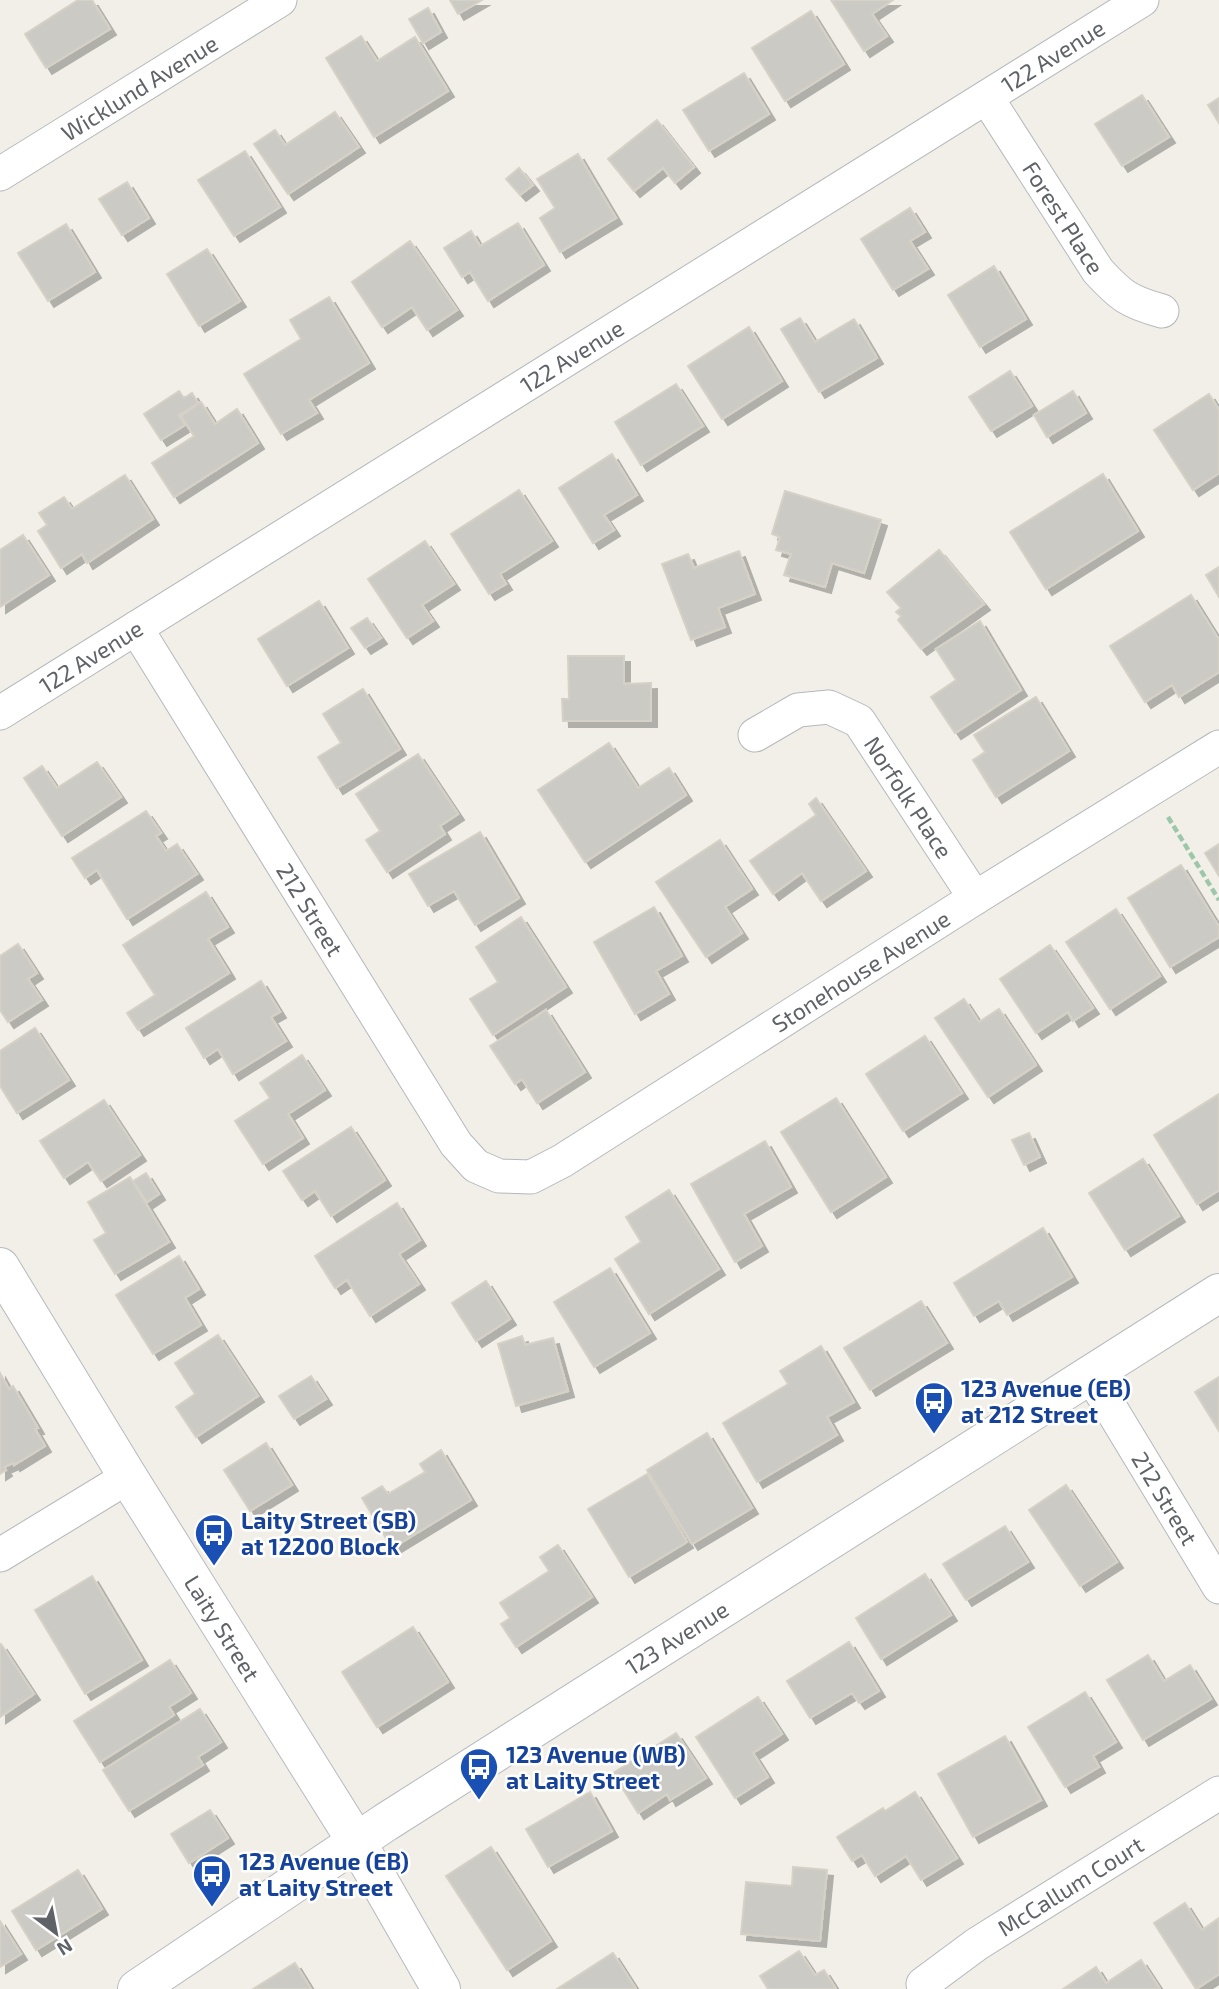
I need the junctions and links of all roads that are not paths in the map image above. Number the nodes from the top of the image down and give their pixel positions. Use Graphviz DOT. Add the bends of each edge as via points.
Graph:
graph roads {
  1 [pos="280,0"];
  2 [pos="1142,0"];
  3 [pos="988,98"];
  4 [pos="0,174"];
  5 [pos="1162,311"];
  6 [pos="136,628"];
  7 [pos="0,713"];
  8 [pos="755,735"];
  9 [pos="1219,747"];
  10 [pos="975,898"];
  11 [pos="499,1177"];
  12 [pos="0,1267"];
  13 [pos="1219,1293"];
  14 [pos="1090,1374"];
  15 [pos="128,1477"];
  16 [pos="0,1555"];
  17 [pos="1219,1587"];
  18 [pos="1219,1793"];
  19 [pos="356,1841"];
  20 [pos="923,1984"];
  21 [pos="137,1989"];
  22 [pos="441,1989"];
  1 -- 4 [label="street, Wicklund Avenue"];
  2 -- 3 [label="street, 122 Avenue"];
  3 -- 5 [label="street, Forest Place" via="1098,271 1135,304"];
  3 -- 6 [label="street, 122 Avenue"];
  6 -- 7 [label="street, 122 Avenue"];
  6 -- 11 [label="street, 212 Street" via="456,1144 476,1166"];
  8 -- 10 [label="street, Norfolk Place" via="798,710 829,707 859,721"];
  9 -- 10 [label="street, Stonehouse Avenue"];
  10 -- 11 [label="street, Stonehouse Avenue" via="562,1161 531,1177"];
  12 -- 15 [label="street, Laity Street"];
  13 -- 14 [label="street, 123 Avenue"];
  14 -- 17 [label="street, 212 Street"];
  14 -- 19 [label="street, 123 Avenue"];
  15 -- 16 [label="street"];
  15 -- 19 [label="street, Laity Street"];
  18 -- 20 [label="street, McCallum Court" via="977,1944"];
  19 -- 21 [label="street, 123 Avenue"];
  19 -- 22 [label="street, Laity Street"];
}
